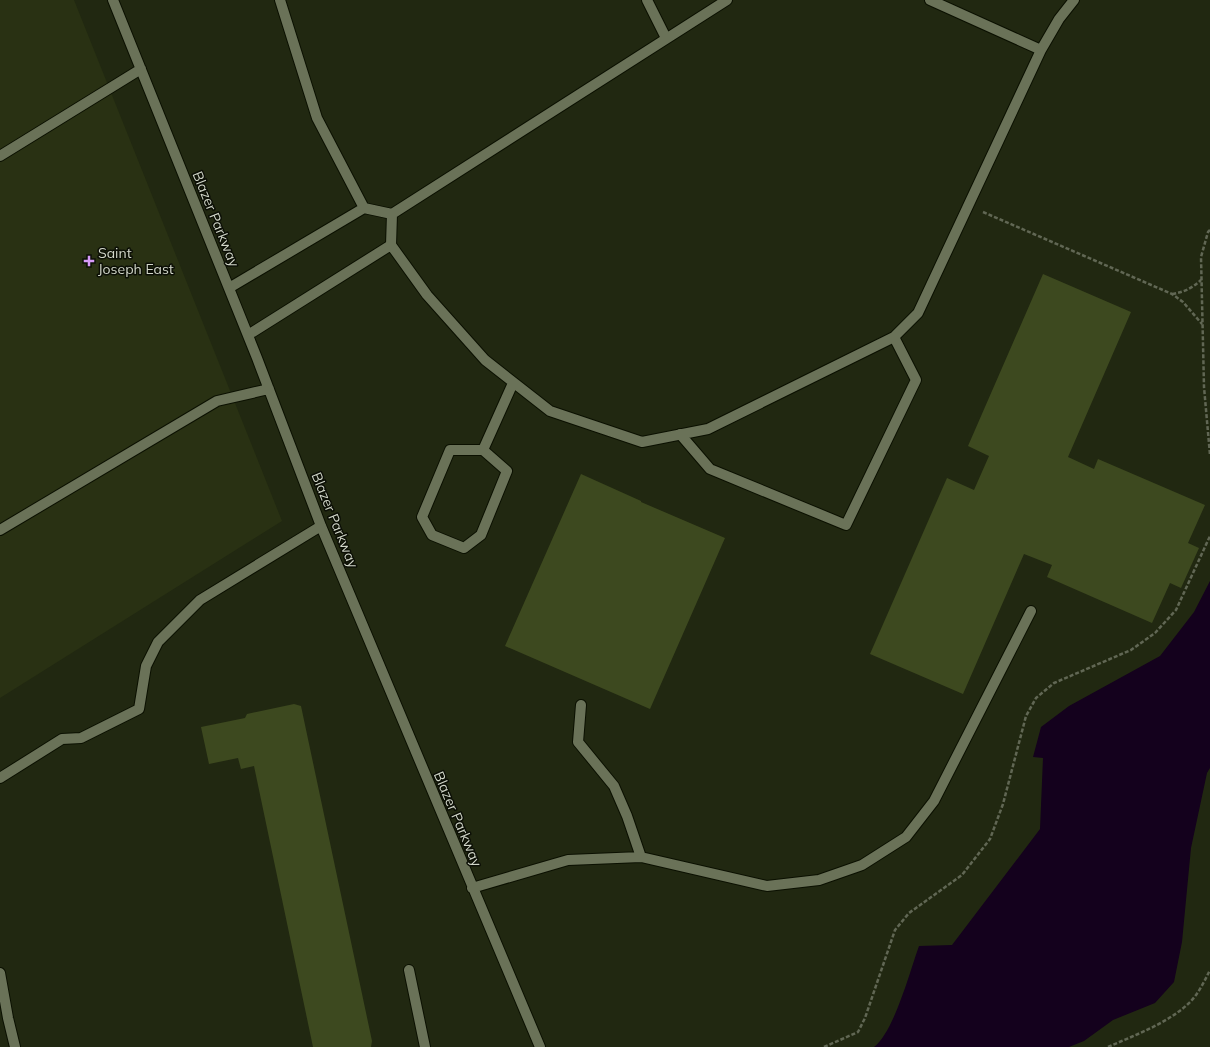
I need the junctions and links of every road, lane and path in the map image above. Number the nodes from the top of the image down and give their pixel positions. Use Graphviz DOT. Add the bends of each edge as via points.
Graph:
graph roads {
  1 [pos="113,0"];
  2 [pos="280,0"];
  3 [pos="647,0"];
  4 [pos="727,0"];
  5 [pos="930,0"];
  6 [pos="1074,0"];
  7 [pos="666,38"];
  8 [pos="1041,50"];
  9 [pos="140,69"];
  10 [pos="0,156"];
  11 [pos="968,206"];
  12 [pos="364,208"];
  13 [pos="392,214"];
  14 [pos="1210,230"];
  15 [pos="391,245"];
  16 [pos="1202,280"];
  17 [pos="229,288"];
  18 [pos="1172,294"];
  19 [pos="1202,324"];
  20 [pos="248,335"];
  21 [pos="894,337"];
  22 [pos="513,383"];
  23 [pos="269,389"];
  24 [pos="680,434"];
  25 [pos="484,450"];
  26 [pos="1210,455"];
  27 [pos="321,526"];
  28 [pos="0,530"];
  29 [pos="1210,536"];
  30 [pos="1031,611"];
  31 [pos="581,705"];
  32 [pos="0,778"];
  33 [pos="641,857"];
  34 [pos="472,888"];
  35 [pos="409,970"];
  36 [pos="1210,970"];
  37 [pos="0,973"];
  38 [pos="15,1047"];
  39 [pos="425,1047"];
  40 [pos="540,1047"];
  41 [pos="824,1047"];
  42 [pos="1108,1047"];
  1 -- 9 [label="street, Blazer Parkway"];
  2 -- 12 [label="street" via="317,118"];
  3 -- 7 [label="street"];
  4 -- 7 [label="street"];
  5 -- 8 [label="street"];
  6 -- 8 [label="street" via="1059,19"];
  7 -- 13 [label="street"];
  8 -- 11 [label="street"];
  9 -- 10 [label="street"];
  9 -- 17 [label="street, Blazer Parkway"];
  11 -- 18 [label="path"];
  11 -- 21 [label="street" via="918,313"];
  12 -- 13 [label="street"];
  12 -- 17 [label="street"];
  13 -- 15 [label="street"];
  14 -- 16 [label="path" via="1201,257"];
  15 -- 20 [label="street"];
  15 -- 22 [label="street" via="427,295 485,360"];
  16 -- 18 [label="path" via="1193,288"];
  16 -- 19 [label="path"];
  17 -- 20 [label="street, Blazer Parkway"];
  18 -- 19 [label="path" via="1183,302"];
  19 -- 26 [label="path"];
  20 -- 23 [label="street, Blazer Parkway"];
  21 -- 24 [label="street" via="708,429"];
  21 -- 24 [label="street" via="916,380 846,525 710,470"];
  22 -- 24 [label="street" via="550,411 642,442"];
  22 -- 25 [label="street"];
  23 -- 27 [label="street, Blazer Parkway"];
  23 -- 28 [label="street" via="217,401"];
  25 -- 25 [label="street" via="507,471 482,535 464,548 432,536 422,517 450,450"];
  27 -- 32 [label="street" via="200,600 158,642 146,666 139,709 81,738 62,739"];
  27 -- 34 [label="street, Blazer Parkway"];
  29 -- 41 [label="path" via="1176,610 1155,634 1131,650 1054,683 1036,698 1026,716 1003,804 990,839 962,875 909,912 895,930 858,1032"];
  30 -- 33 [label="street" via="934,801 906,837 862,865 819,880 767,886"];
  31 -- 33 [label="street" via="578,742 614,786"];
  33 -- 34 [label="street" via="568,860"];
  34 -- 40 [label="street, Blazer Parkway"];
  35 -- 39 [label="street"];
  36 -- 42 [label="path" via="1199,992 1188,1004 1161,1022"];
  37 -- 38 [label="street"];
}
